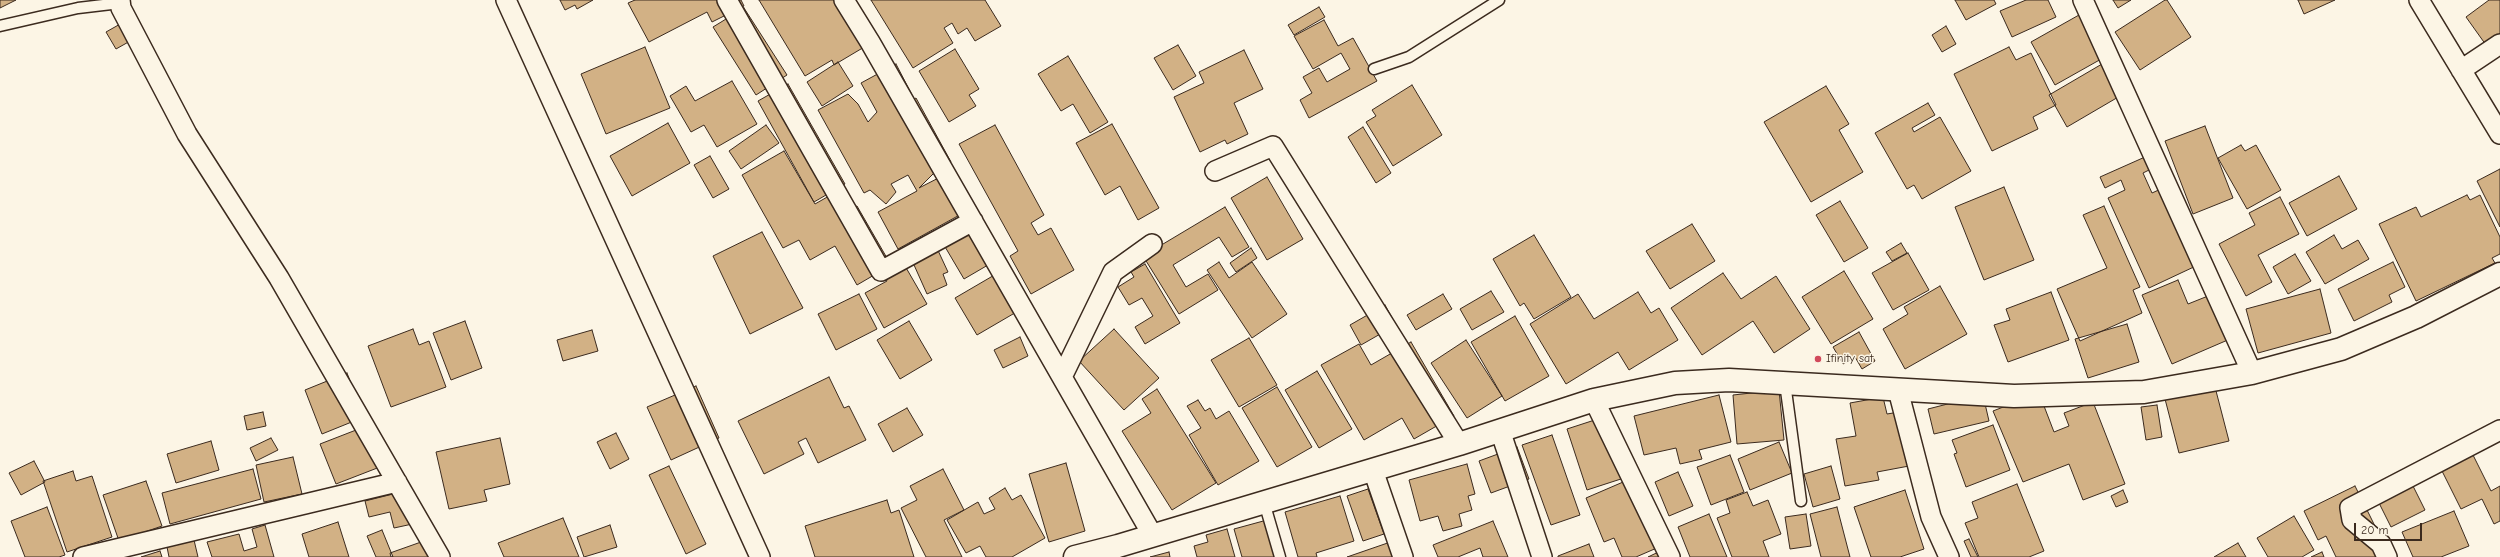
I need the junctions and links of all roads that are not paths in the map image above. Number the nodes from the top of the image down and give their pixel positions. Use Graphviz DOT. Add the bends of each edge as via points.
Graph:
graph roads {
  1 [pos="506,0"];
  2 [pos="728,0"];
  3 [pos="844,0"];
  4 [pos="1499,0"];
  5 [pos="2083,0"];
  6 [pos="2420,0"];
  7 [pos="120,2"];
  8 [pos="0,26"];
  9 [pos="2500,44"];
  10 [pos="1374,69"];
  11 [pos="2461,70"];
  12 [pos="2500,134"];
  13 [pos="1215,171"];
  14 [pos="973,221"];
  15 [pos="1152,244"];
  16 [pos="2500,274"];
  17 [pos="2252,373"];
  18 [pos="1062,377"];
  19 [pos="1785,382"];
  20 [pos="1898,390"];
  21 [pos="1594,400"];
  22 [pos="1500,430"];
  23 [pos="2500,430"];
  24 [pos="1459,444"];
  25 [pos="1373,470"];
  26 [pos="397,482"];
  27 [pos="1801,501"];
  28 [pos="1264,502"];
  29 [pos="1153,536"];
  30 [pos="83,557"];
  31 [pos="440,557"];
  32 [pos="760,557"];
  33 [pos="1075,557"];
  34 [pos="1280,557"];
  35 [pos="1403,557"];
  36 [pos="1542,557"];
  37 [pos="1670,557"];
  38 [pos="1949,557"];
  39 [pos="2387,557"];
  1 -- 32 [label="street"];
  2 -- 14 [label="street" via="881,271"];
  3 -- 14 [label="street"];
  4 -- 10 [label="lane" via="1409,57"];
  5 -- 17 [label="street"];
  6 -- 11 [label="street"];
  7 -- 8 [label="lane" via="78,8"];
  7 -- 26 [label="street" via="187,134 279,278"];
  9 -- 11 [label="street"];
  11 -- 12 [label="street"];
  13 -- 24 [label="street" via="1273,146"];
  14 -- 18 [label="street"];
  15 -- 18 [label="street" via="1113,272"];
  16 -- 17 [label="street" via="2416,317 2341,349"];
  17 -- 20 [label="street" via="2144,392 2014,396"];
  18 -- 29 [label="street"];
  19 -- 20 [label="street"];
  19 -- 21 [label="street" via="1729,380 1675,383"];
  19 -- 27 [label="lane"];
  20 -- 38 [label="street" via="1931,517"];
  21 -- 22 [label="street"];
  21 -- 37 [label="street"];
  22 -- 24 [label="street"];
  22 -- 36 [label="street"];
  23 -- 39 [label="street" via="2350,508 2352,520 2381,544"];
  24 -- 25 [label="street"];
  25 -- 28 [label="street"];
  25 -- 35 [label="street"];
  26 -- 30 [label="street"];
  26 -- 31 [label="street"];
  28 -- 29 [label="street"];
  28 -- 34 [label="lane"];
  29 -- 33 [label="street"];
}
